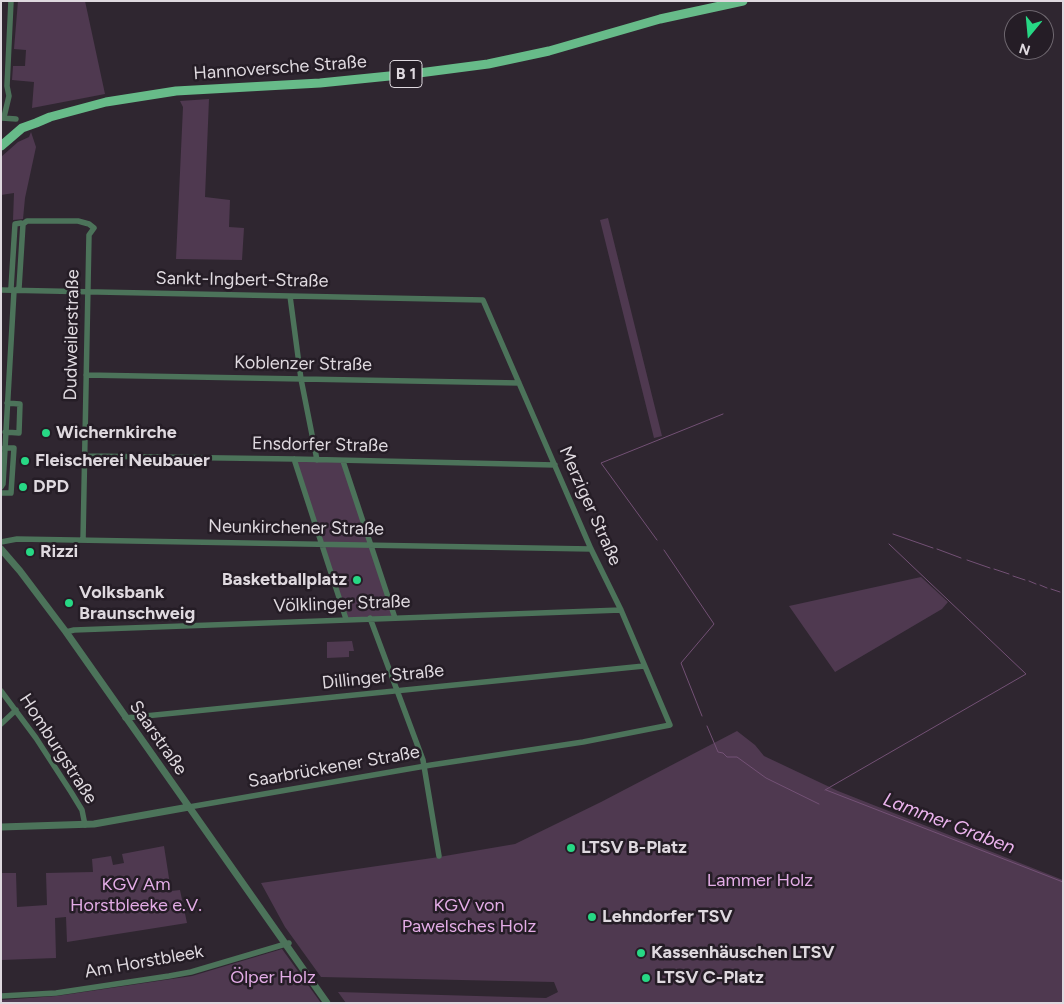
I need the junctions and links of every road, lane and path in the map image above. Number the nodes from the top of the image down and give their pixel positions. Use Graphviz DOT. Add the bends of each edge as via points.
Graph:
graph roads {
  1 [pos="11,1"];
  2 [pos="743,1"];
  3 [pos="8,62"];
  4 [pos="1,67"];
  5 [pos="1,82"];
  6 [pos="6,86"];
  7 [pos="3,118"];
  8 [pos="16,119"];
  9 [pos="1,146"];
  10 [pos="1,290"];
  11 [pos="14,291"];
  12 [pos="88,292"];
  13 [pos="290,296"];
  14 [pos="483,300"];
  15 [pos="86,375"];
  16 [pos="301,379"];
  17 [pos="519,383"];
  18 [pos="7,403"];
  19 [pos="4,422"];
  20 [pos="5,432"];
  21 [pos="4,448"];
  22 [pos="85,456"];
  23 [pos="294,459"];
  24 [pos="317,460"];
  25 [pos="343,461"];
  26 [pos="555,465"];
  27 [pos="1,487"];
  28 [pos="1,492"];
  29 [pos="83,540"];
  30 [pos="1,542"];
  31 [pos="321,544"];
  32 [pos="370,544"];
  33 [pos="591,549"];
  34 [pos="2,550"];
  35 [pos="621,610"];
  36 [pos="370,618"];
  37 [pos="394,618"];
  38 [pos="346,619"];
  39 [pos="66,632"];
  40 [pos="644,666"];
  41 [pos="397,690"];
  42 [pos="1,691"];
  43 [pos="16,710"];
  44 [pos="126,718"];
  45 [pos="1,724"];
  46 [pos="670,724"];
  47 [pos="424,766"];
  48 [pos="189,807"];
  49 [pos="85,825"];
  50 [pos="1,828"];
  51 [pos="439,856"];
  52 [pos="288,944"];
  53 [pos="1,996"];
  54 [pos="327,1003"];
  1 -- 3 [label="street"];
  2 -- 9 [label="main road, Hannoversche Straße / B 1" via="488,64 320,83 176,91 115,100 22,128"];
  3 -- 4 [label="street"];
  3 -- 6 [label="street"];
  5 -- 6 [label="street"];
  6 -- 7 [label="street" via="8,96"];
  7 -- 8 [label="street"];
  10 -- 11 [label="street, Sankt-Ingbert-Straße"];
  11 -- 12 [label="street, Sankt-Ingbert-Straße"];
  11 -- 12 [label="street, Dudweilerstraße" via="19,288 23,224 27,221 78,221 94,228 89,234"];
  11 -- 18 [label="street"];
  12 -- 13 [label="street, Sankt-Ingbert-Straße"];
  12 -- 15 [label="street, Dudweilerstraße"];
  13 -- 14 [label="street, Sankt-Ingbert-Straße"];
  13 -- 16 [label="street"];
  14 -- 17 [label="street, Merziger Straße"];
  15 -- 16 [label="street, Koblenzer Straße"];
  15 -- 22 [label="street, Dudweilerstraße"];
  16 -- 17 [label="street, Koblenzer Straße"];
  16 -- 24 [label="street"];
  17 -- 26 [label="street, Merziger Straße"];
  18 -- 19 [label="street"];
  18 -- 20 [label="street" via="20,404 19,433"];
  19 -- 20 [label="street"];
  20 -- 21 [label="street"];
  21 -- 27 [label="street"];
  21 -- 28 [label="street" via="14,448 12,493"];
  22 -- 23 [label="street, Ensdorfer Straße"];
  22 -- 29 [label="street, Dudweilerstraße"];
  23 -- 24 [label="street, Ensdorfer Straße"];
  23 -- 31 [label="street"];
  24 -- 25 [label="street, Ensdorfer Straße"];
  25 -- 26 [label="street, Ensdorfer Straße"];
  25 -- 32 [label="street"];
  26 -- 33 [label="street, Merziger Straße"];
  29 -- 30 [label="street, Neunkirchener Straße" via="17,539"];
  29 -- 31 [label="street, Neunkirchener Straße"];
  31 -- 32 [label="street, Neunkirchener Straße"];
  31 -- 38 [label="street"];
  32 -- 33 [label="street, Neunkirchener Straße"];
  32 -- 37 [label="street"];
  33 -- 35 [label="street, Merziger Straße"];
  34 -- 39 [label="street, Saarstraße"];
  35 -- 37 [label="street, Völklinger Straße"];
  35 -- 40 [label="street, Merziger Straße"];
  36 -- 37 [label="street, Völklinger Straße"];
  36 -- 38 [label="street, Völklinger Straße"];
  36 -- 41 [label="street"];
  38 -- 39 [label="street, Völklinger Straße"];
  39 -- 44 [label="street, Saarstraße"];
  40 -- 41 [label="street, Dillinger Straße"];
  40 -- 46 [label="street, Merziger Straße"];
  41 -- 44 [label="street, Dillinger Straße"];
  41 -- 47 [label="street"];
  42 -- 43 [label="street, Homburgstraße"];
  43 -- 45 [label="street"];
  43 -- 49 [label="street, Homburgstraße" via="82,810"];
  44 -- 48 [label="street, Saarstraße"];
  46 -- 47 [label="street, Saarbrückener Straße" via="583,742"];
  47 -- 48 [label="street, Saarbrückener Straße"];
  47 -- 51 [label="street"];
  48 -- 49 [label="street, Saarbrückener Straße"];
  48 -- 52 [label="street, Saarstraße"];
  49 -- 50 [label="street, Saarbrückener Straße"];
  52 -- 53 [label="street, Am Horstbleek" via="169,976 56,992"];
  52 -- 54 [label="street, Saarstraße"];
}
